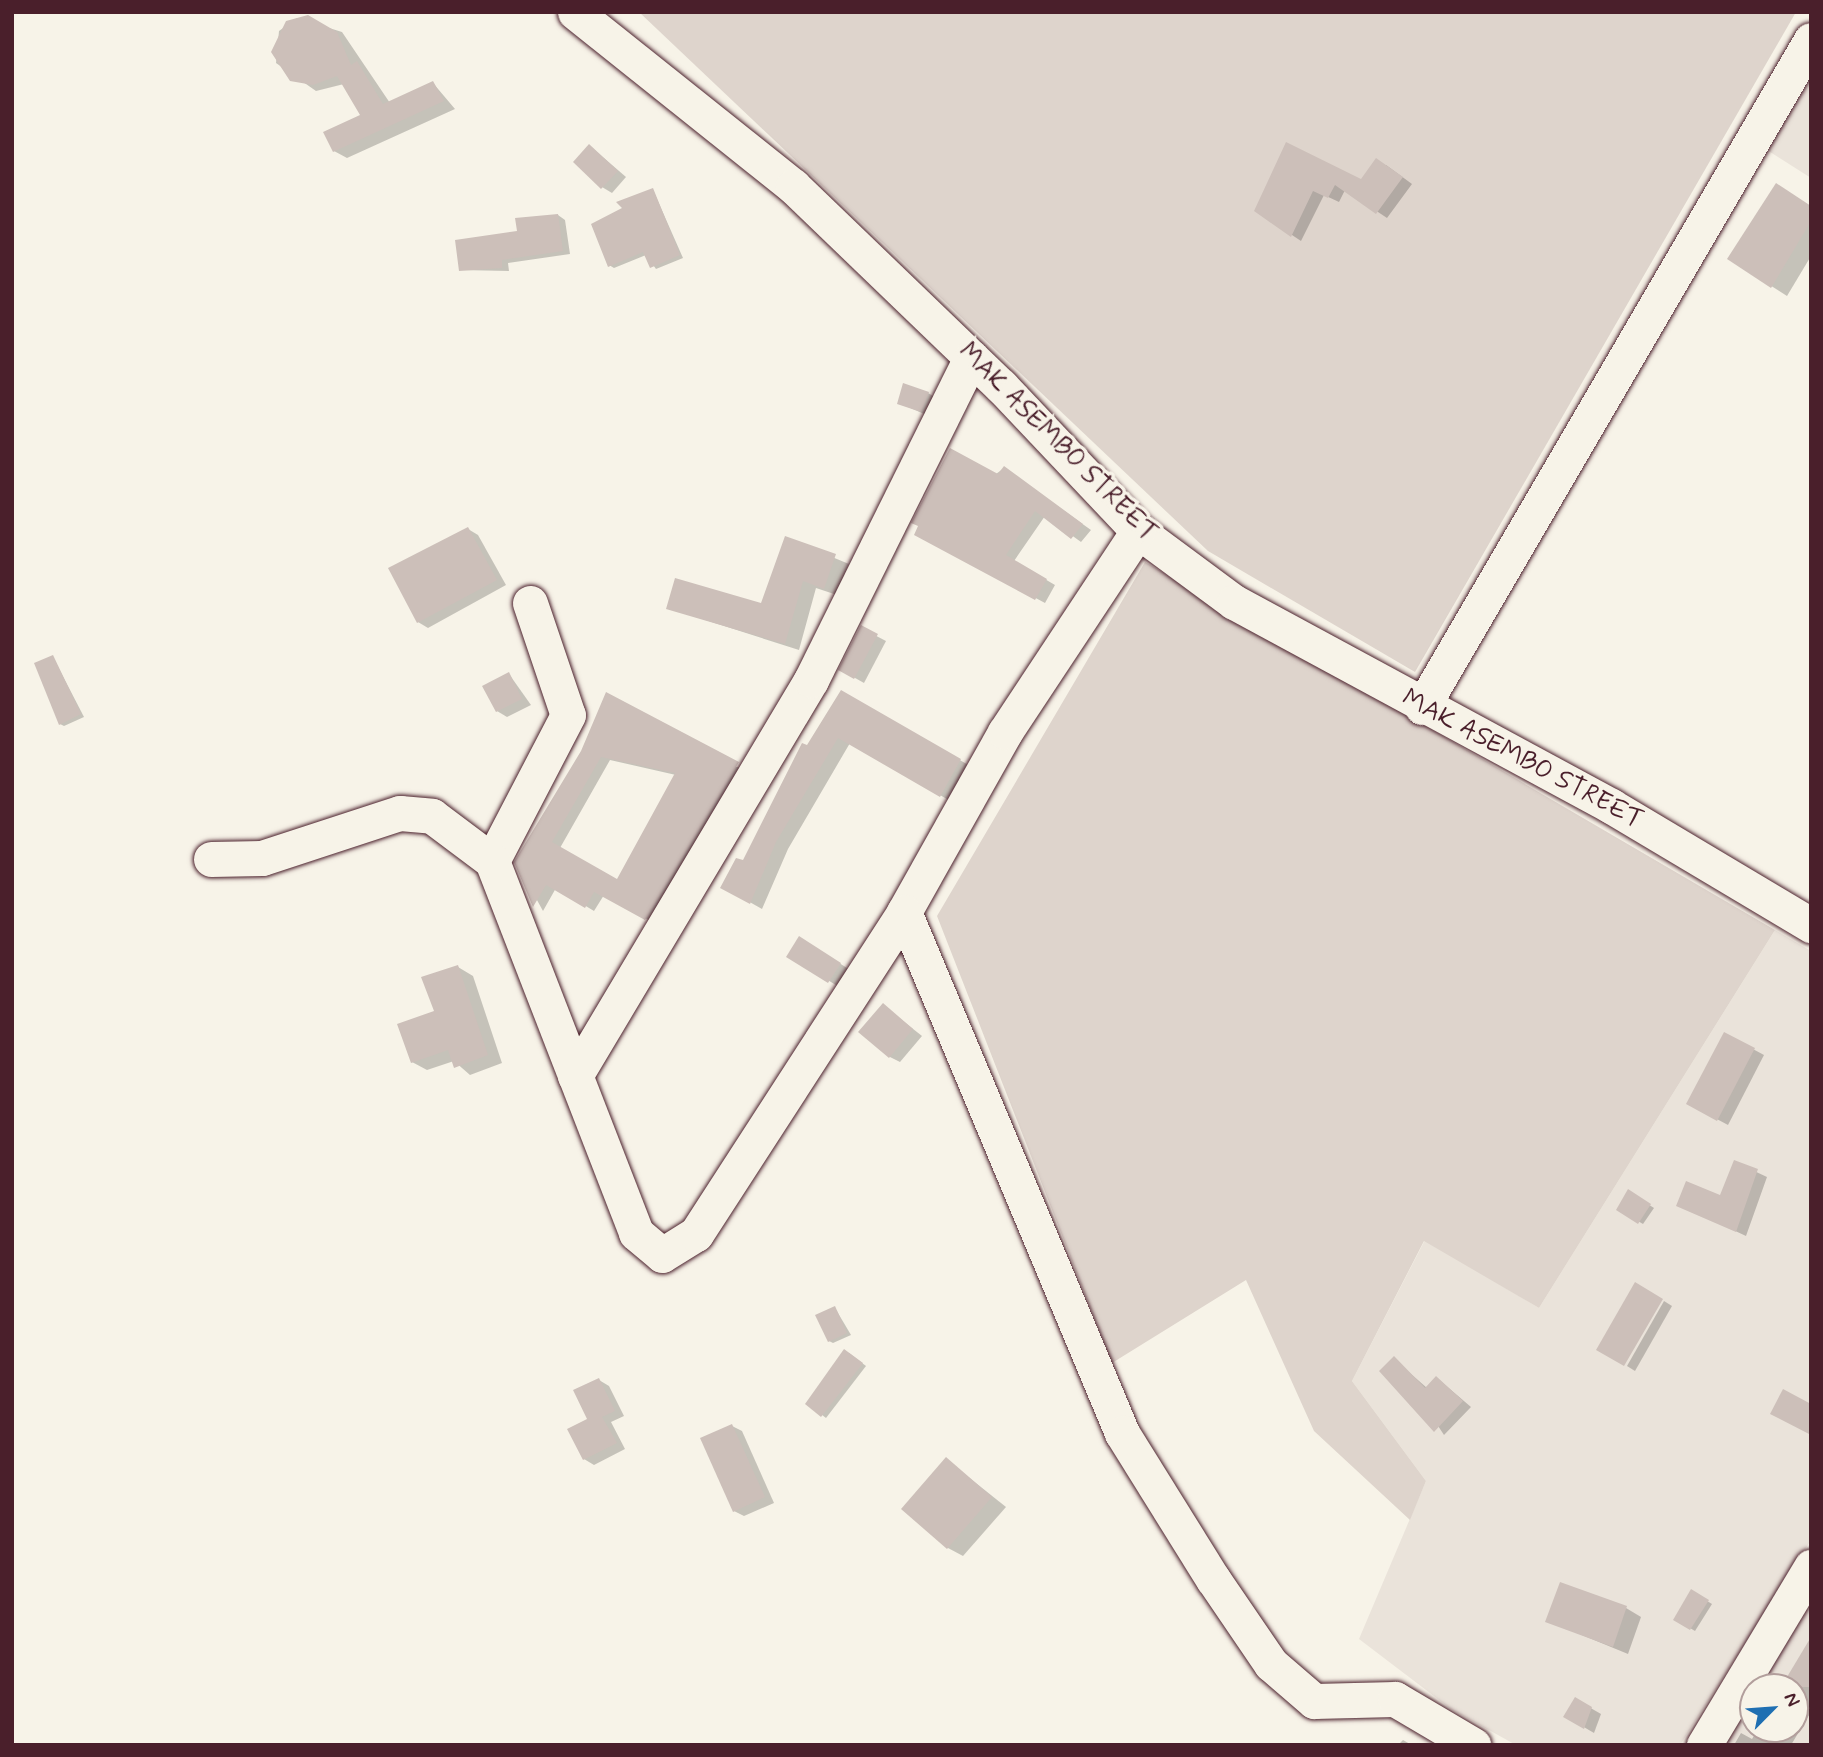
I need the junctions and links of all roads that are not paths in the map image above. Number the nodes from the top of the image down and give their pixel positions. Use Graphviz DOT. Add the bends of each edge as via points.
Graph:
graph roads {
  1 [pos="575,12"];
  2 [pos="1811,40"];
  3 [pos="971,357"];
  4 [pos="1138,531"];
  5 [pos="530,603"];
  6 [pos="1422,706"];
  7 [pos="211,859"];
  8 [pos="492,862"];
  9 [pos="904,912"];
  10 [pos="1811,925"];
  11 [pos="575,1076"];
  12 [pos="1811,1567"];
  13 [pos="1474,1745"];
  14 [pos="1704,1745"];
  1 -- 3 [label="street, MAK ASEMBO STREET" via="793,186"];
  2 -- 6 [label="street"];
  3 -- 4 [label="street, MAK ASEMBO STREET"];
  3 -- 11 [label="street" via="811,680"];
  4 -- 6 [label="street, MAK ASEMBO STREET" via="1234,602"];
  4 -- 9 [label="street" via="1005,733"];
  5 -- 8 [label="street" via="568,715"];
  6 -- 10 [label="street, MAK ASEMBO STREET" via="1611,806"];
  7 -- 8 [label="street" via="262,858 400,814 432,816"];
  8 -- 11 [label="street"];
  9 -- 11 [label="street" via="696,1234 680,1248 662,1255 636,1233"];
  9 -- 13 [label="street" via="1122,1433 1271,1664 1314,1701 1395,1699"];
  12 -- 14 [label="street"];
}
